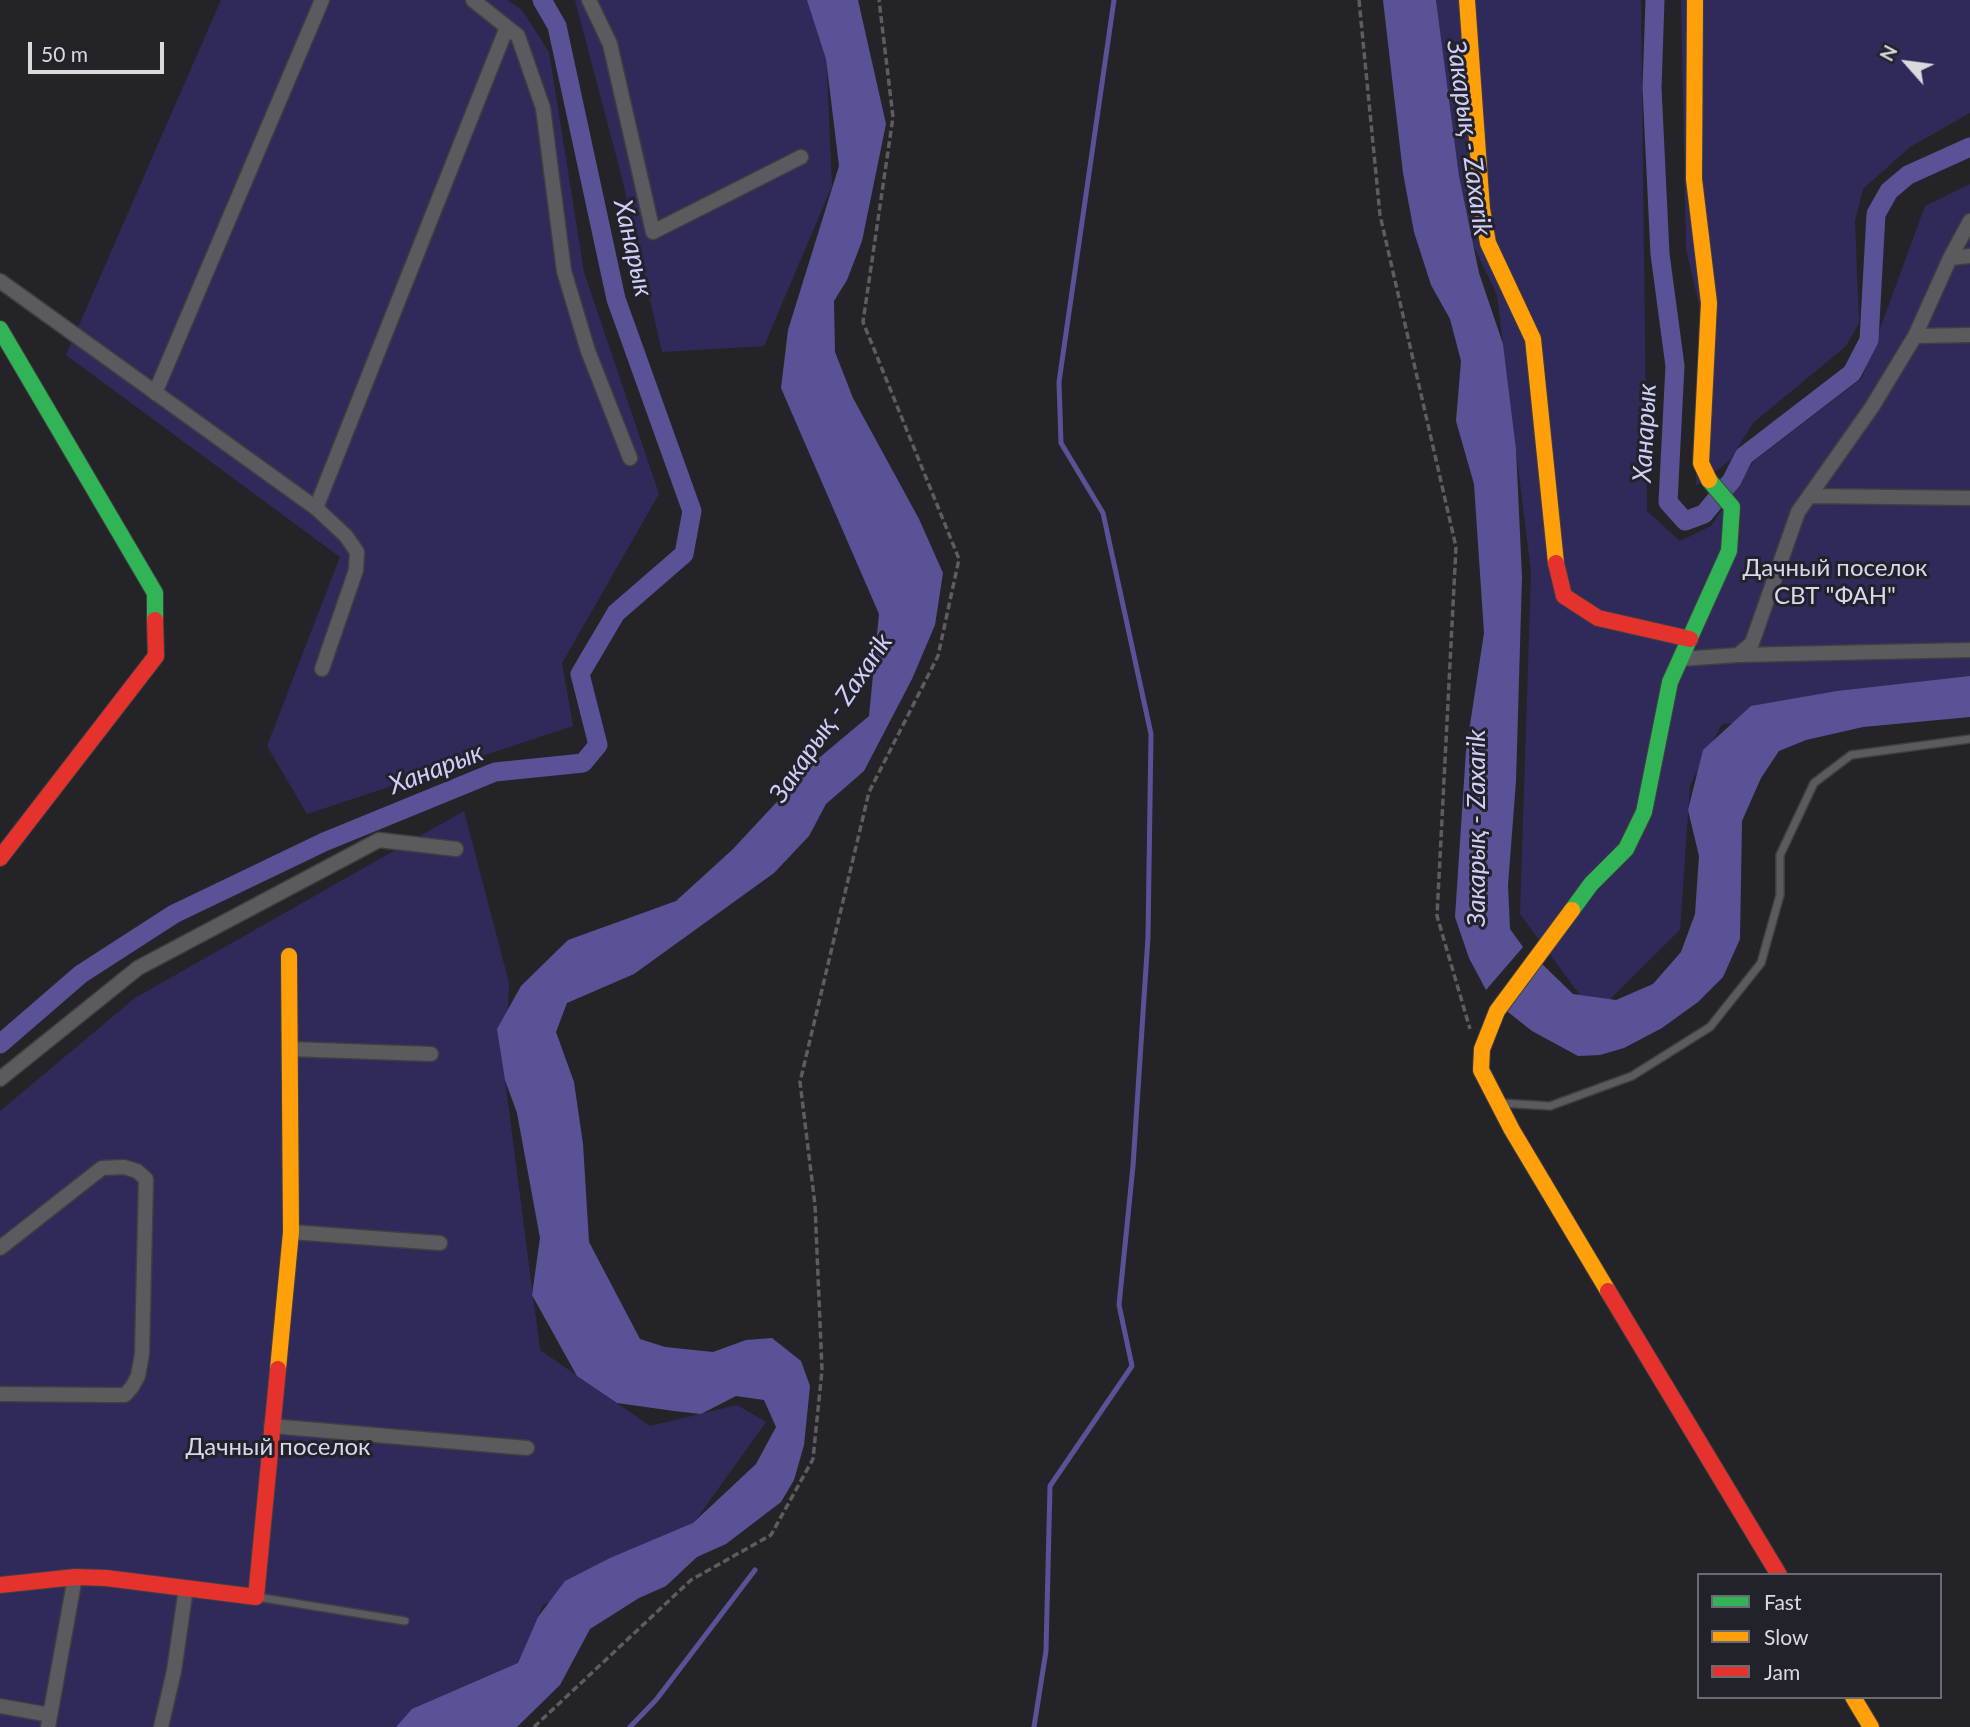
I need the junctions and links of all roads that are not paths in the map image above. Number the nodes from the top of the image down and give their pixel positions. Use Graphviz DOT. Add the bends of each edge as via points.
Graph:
graph roads {
  1 [pos="322,0"];
  2 [pos="473,0"];
  3 [pos="589,0"];
  4 [pos="1467,0"];
  5 [pos="1695,0"];
  6 [pos="507,27"];
  7 [pos="801,157"];
  8 [pos="1970,221"];
  9 [pos="1970,256"];
  10 [pos="1950,258"];
  11 [pos="0,281"];
  12 [pos="0,329"];
  13 [pos="1970,335"];
  14 [pos="1915,337"];
  15 [pos="155,393"];
  16 [pos="630,458"];
  17 [pos="1811,496"];
  18 [pos="1970,498"];
  19 [pos="316,508"];
  20 [pos="1690,639"];
  21 [pos="1970,650"];
  22 [pos="1738,655"];
  23 [pos="1681,659"];
  24 [pos="322,669"];
  25 [pos="1970,739"];
  26 [pos="456,849"];
  27 [pos="0,858"];
  28 [pos="289,956"];
  29 [pos="290,1049"];
  30 [pos="430,1054"];
  31 [pos="0,1079"];
  32 [pos="1500,1103"];
  33 [pos="291,1232"];
  34 [pos="440,1243"];
  35 [pos="0,1248"];
  36 [pos="0,1394"];
  37 [pos="271,1426"];
  38 [pos="527,1448"];
  39 [pos="1778,1573"];
  40 [pos="75,1577"];
  41 [pos="0,1586"];
  42 [pos="186,1588"];
  43 [pos="256,1597"];
  44 [pos="405,1621"];
  45 [pos="1854,1699"];
  46 [pos="0,1706"];
  47 [pos="49,1721"];
  48 [pos="161,1727"];
  49 [pos="1871,1727"];
  1 -- 15 [label="street"];
  2 -- 6 [label="street"];
  3 -- 7 [label="street" via="610,44 653,232"];
  4 -- 20 [label="street" via="1482,209 1488,243 1533,340 1558,580 1564,596 1598,618"];
  5 -- 20 [label="street" via="1694,179 1710,303 1701,463 1732,507 1729,551"];
  6 -- 16 [label="street" via="518,36 543,108 564,271 588,351"];
  6 -- 19 [label="street"];
  8 -- 10 [label="street"];
  9 -- 10 [label="street"];
  10 -- 14 [label="street"];
  11 -- 15 [label="street"];
  12 -- 27 [label="street" via="155,593 156,656"];
  13 -- 14 [label="street"];
  14 -- 17 [label="street"];
  15 -- 19 [label="street"];
  17 -- 18 [label="street"];
  17 -- 22 [label="street" via="1792,524 1760,628"];
  19 -- 24 [label="street" via="357,552 356,570"];
  20 -- 23 [label="street"];
  21 -- 22 [label="street"];
  22 -- 23 [label="street"];
  23 -- 32 [label="street" via="1670,682 1644,812 1626,849 1591,884 1497,1012 1482,1049 1481,1070"];
  25 -- 32 [label="lane" via="1851,755 1814,783 1780,855 1780,895 1761,963 1710,1027 1632,1076 1562,1102 1550,1106"];
  26 -- 31 [label="street" via="379,841 138,968"];
  28 -- 29 [label="street"];
  29 -- 30 [label="street"];
  29 -- 33 [label="street"];
  32 -- 39 [label="street"];
  33 -- 34 [label="street"];
  33 -- 37 [label="street"];
  35 -- 36 [label="street" via="102,1168 124,1167 146,1180 142,1354 132,1387 125,1395"];
  37 -- 38 [label="street"];
  37 -- 43 [label="street"];
  40 -- 41 [label="street"];
  40 -- 42 [label="street"];
  40 -- 47 [label="street"];
  42 -- 43 [label="street"];
  42 -- 48 [label="street"];
  43 -- 44 [label="lane"];
  45 -- 49 [label="street"];
  46 -- 47 [label="street"];
}
